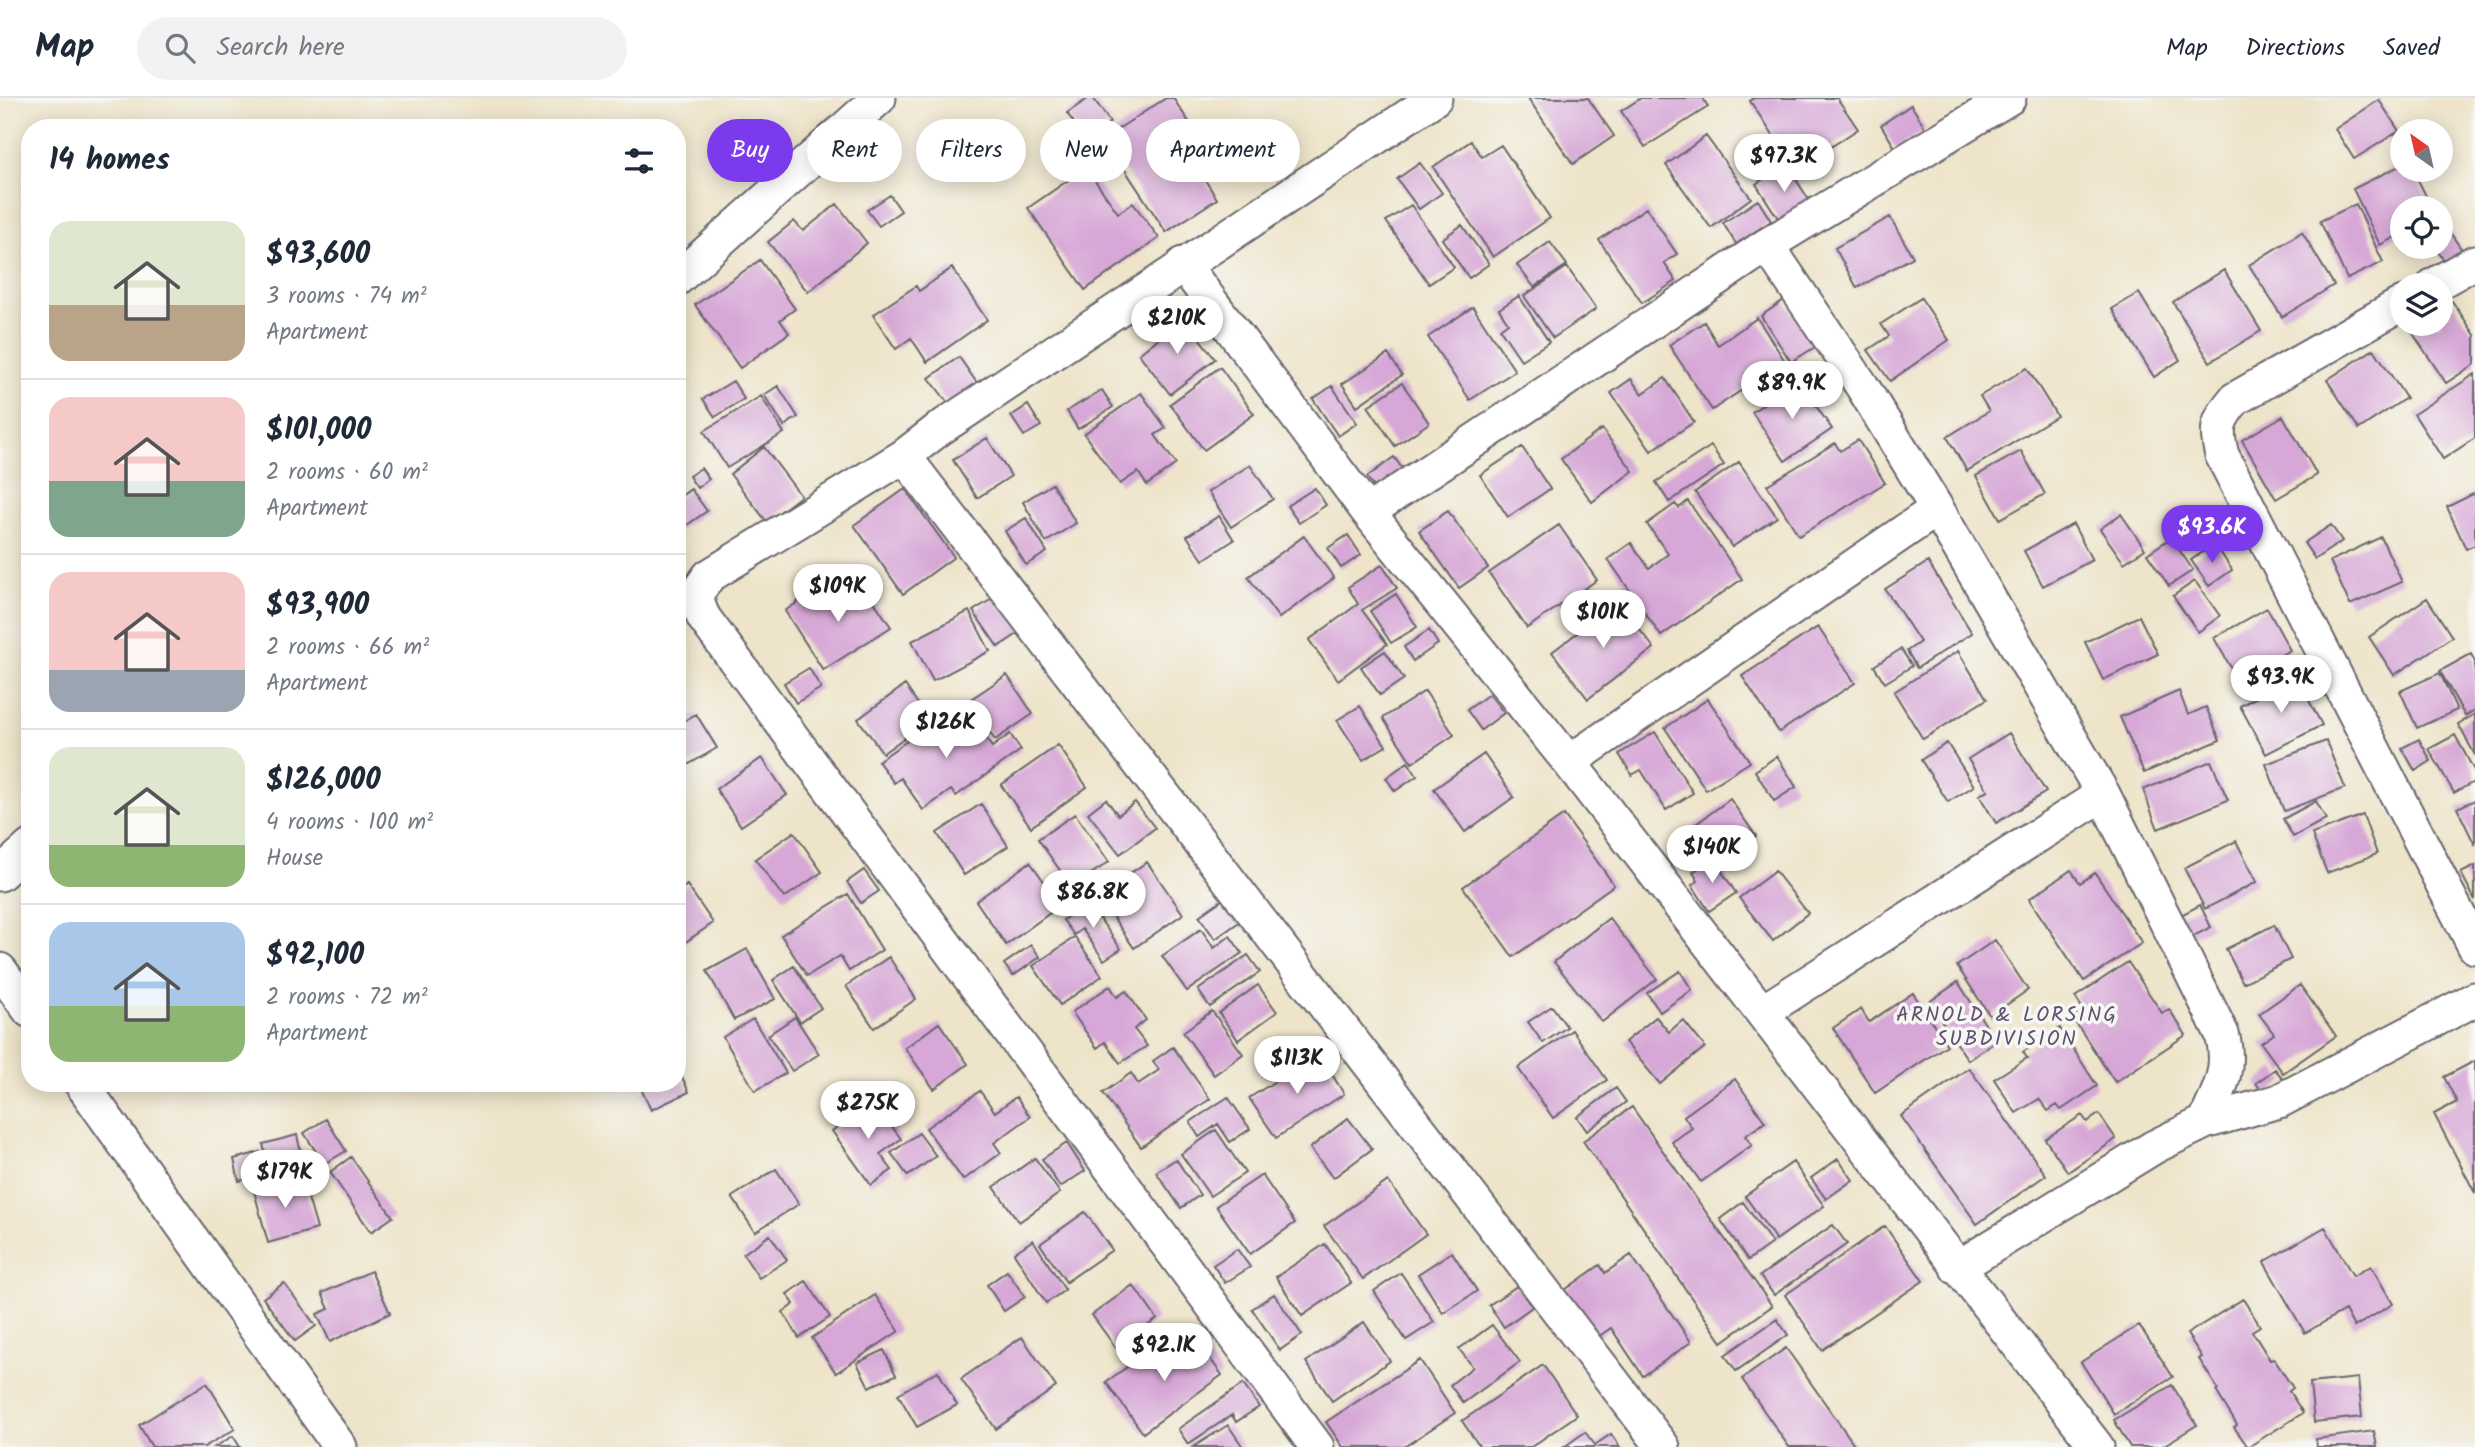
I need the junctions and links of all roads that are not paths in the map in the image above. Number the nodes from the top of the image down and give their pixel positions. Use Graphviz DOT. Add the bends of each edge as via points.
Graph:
graph roads {
  1 [pos="879,98"];
  2 [pos="1435,98"];
  3 [pos="2009,98"];
  4 [pos="1767,246"];
  5 [pos="2475,262"];
  6 [pos="1183,264"];
  7 [pos="686,271"];
  8 [pos="2453,274"];
  9 [pos="2390,310"];
  10 [pos="904,456"];
  11 [pos="1937,509"];
  12 [pos="1368,512"];
  13 [pos="1569,762"];
  14 [pos="2103,794"];
  15 [pos="21,855"];
  16 [pos="0,874"];
  17 [pos="2475,947"];
  18 [pos="0,970"];
  19 [pos="21,999"];
  20 [pos="2475,999"];
  21 [pos="1762,1012"];
  22 [pos="87,1092"];
  23 [pos="2205,1122"];
  24 [pos="1957,1268"];
  25 [pos="340,1447"];
  26 [pos="1317,1447"];
  27 [pos="1664,1447"];
  28 [pos="2097,1447"];
  1 -- 7 [label="street"];
  2 -- 6 [label="street"];
  3 -- 4 [label="street"];
  4 -- 11 [label="street"];
  4 -- 12 [label="street"];
  5 -- 8 [label="street"];
  6 -- 10 [label="street"];
  6 -- 12 [label="street"];
  9 -- 17 [label="street" via="2235,399 2221,415 2217,436 2222,455"];
  10 -- 26 [label="street" via="709,576 698,590 697,604"];
  10 -- 27 [label="street"];
  11 -- 13 [label="street"];
  11 -- 14 [label="street"];
  12 -- 13 [label="street"];
  13 -- 21 [label="street"];
  14 -- 21 [label="street"];
  14 -- 23 [label="street" via="2222,1034 2227,1063"];
  15 -- 16 [label="street"];
  18 -- 19 [label="street"];
  20 -- 23 [label="street" via="2279,1101"];
  21 -- 24 [label="street"];
  22 -- 25 [label="street"];
  23 -- 24 [label="street" via="2154,1147"];
  24 -- 28 [label="street"];
}
